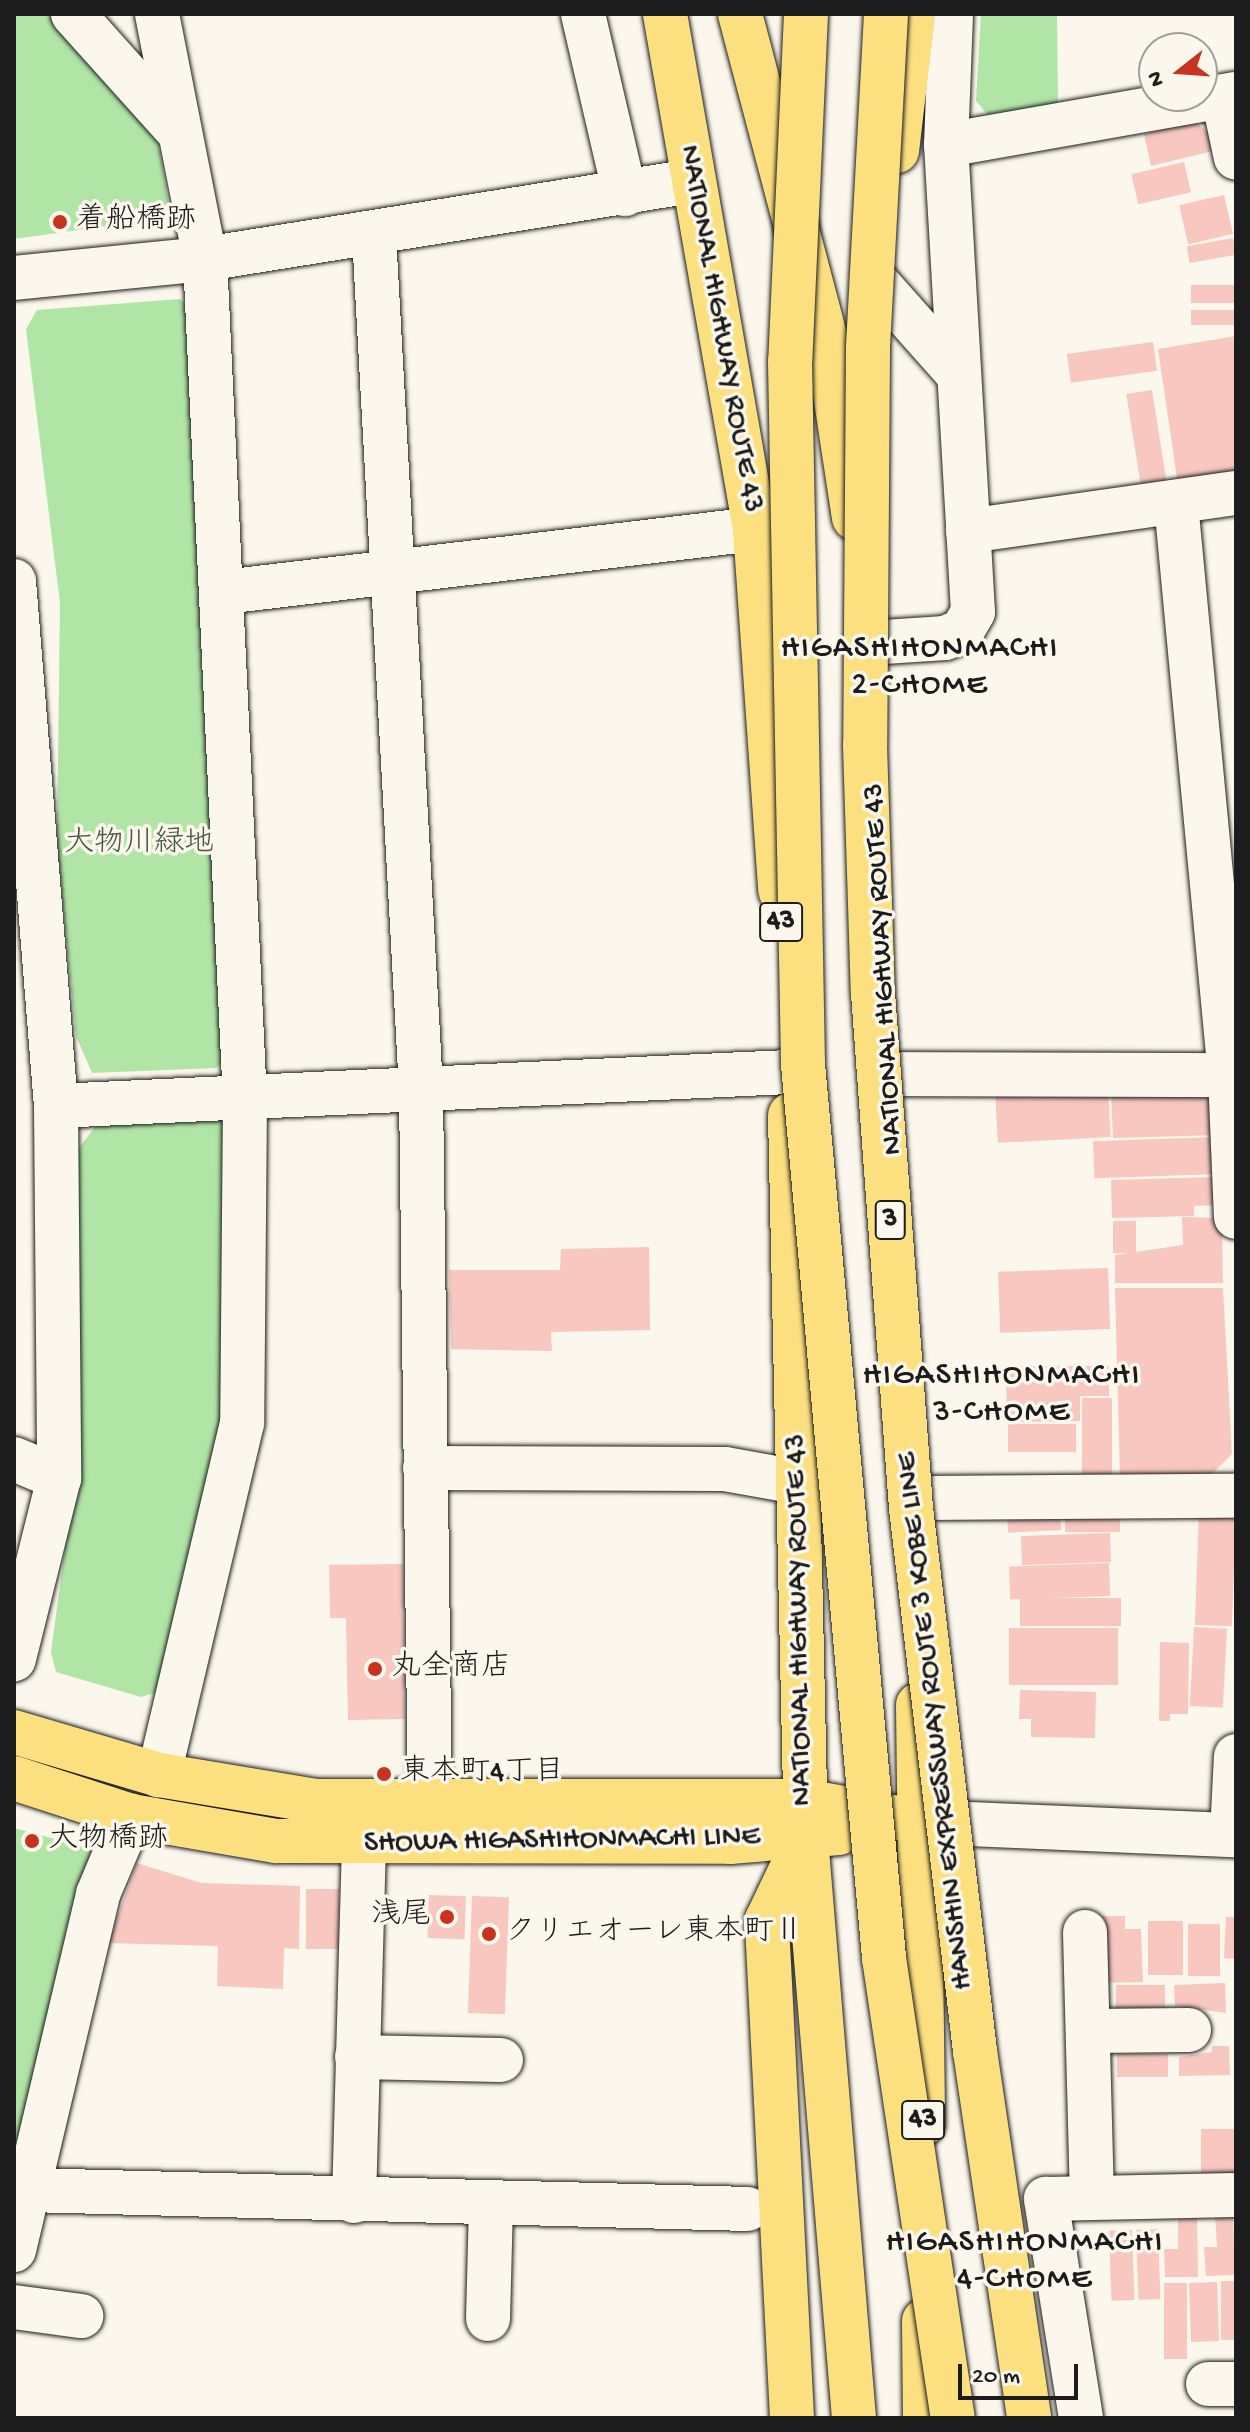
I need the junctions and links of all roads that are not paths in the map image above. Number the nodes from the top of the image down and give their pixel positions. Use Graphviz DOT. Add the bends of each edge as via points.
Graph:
graph roads {
  1 [pos="73,14"];
  2 [pos="157,14"];
  3 [pos="583,14"];
  4 [pos="665,14"];
  5 [pos="740,14"];
  6 [pos="806,14"];
  7 [pos="886,14"];
  8 [pos="913,14"];
  9 [pos="951,14"];
  10 [pos="1229,96"];
  11 [pos="180,132"];
  12 [pos="946,145"];
  13 [pos="1236,158"];
  14 [pos="690,181"];
  15 [pos="625,194"];
  16 [pos="374,235"];
  17 [pos="205,259"];
  18 [pos="14,278"];
  19 [pos="880,286"];
  20 [pos="959,375"];
  21 [pos="1236,493"];
  22 [pos="1176,503"];
  23 [pos="853,514"];
  24 [pos="755,529"];
  25 [pos="968,531"];
  26 [pos="397,576"];
  27 [pos="224,592"];
  28 [pos="15,596"];
  29 [pos="869,643"];
  30 [pos="31,999"];
  31 [pos="789,1072"];
  32 [pos="890,1074"];
  33 [pos="1233,1075"];
  34 [pos="421,1090"];
  35 [pos="245,1101"];
  36 [pos="56,1106"];
  37 [pos="1236,1217"];
  38 [pos="14,1459"];
  39 [pos="425,1468"];
  40 [pos="59,1478"];
  41 [pos="797,1482"];
  42 [pos="1236,1496"];
  43 [pos="913,1498"];
  44 [pos="14,1659"];
  45 [pos="14,1732"];
  46 [pos="1236,1756"];
  47 [pos="159,1775"];
  48 [pos="14,1778"];
  49 [pos="430,1805"];
  50 [pos="131,1816"];
  51 [pos="806,1820"];
  52 [pos="920,1822"];
  53 [pos="1234,1834"];
  54 [pos="364,1845"];
  55 [pos="921,1919"];
  56 [pos="1085,1932"];
  57 [pos="1189,2030"];
  58 [pos="1089,2031"];
  59 [pos="357,2057"];
  60 [pos="501,2060"];
  61 [pos="28,2190"];
  62 [pos="1236,2195"];
  63 [pos="1092,2198"];
  64 [pos="354,2201"];
  65 [pos="491,2203"];
  66 [pos="748,2209"];
  67 [pos="14,2250"];
  68 [pos="14,2307"];
  69 [pos="81,2316"];
  70 [pos="488,2319"];
  71 [pos="792,2418"];
  72 [pos="854,2418"];
  73 [pos="925,2418"];
  74 [pos="953,2418"];
  75 [pos="1029,2418"];
  76 [pos="1081,2418"];
  1 -- 11 [label="street"];
  2 -- 11 [label="street"];
  3 -- 15 [label="street"];
  4 -- 14 [label="main road, NATIONAL HIGHWAY ROUTE 43 / 43"];
  5 -- 23 [label="main road, NATIONAL HIGHWAY ROUTE 43 / 43" via="828,348"];
  6 -- 74 [label="main road, bridge" via="790,361 803,1064 884,1958"];
  7 -- 75 [label="main road, HANSHIN EXPRESSWAY ROUTE 3 KOBE LINE / 3, bridge" via="868,348 865,745 873,993 911,1508 975,2051"];
  8 -- 19 [label="main road"];
  9 -- 12 [label="street"];
  10 -- 12 [label="street"];
  10 -- 13 [label="street"];
  11 -- 17 [label="street"];
  12 -- 20 [label="street"];
  14 -- 15 [label="street"];
  14 -- 24 [label="main road, NATIONAL HIGHWAY ROUTE 43 / 43"];
  15 -- 16 [label="street"];
  16 -- 17 [label="street"];
  16 -- 26 [label="street"];
  17 -- 18 [label="street"];
  17 -- 27 [label="street"];
  19 -- 20 [label="street"];
  19 -- 23 [label="main road"];
  20 -- 25 [label="street"];
  21 -- 22 [label="street"];
  22 -- 25 [label="street"];
  22 -- 33 [label="street"];
  23 -- 29 [label="main road, NATIONAL HIGHWAY ROUTE 43 / 43"];
  24 -- 26 [label="street"];
  24 -- 31 [label="main road, NATIONAL HIGHWAY ROUTE 43 / 43"];
  25 -- 29 [label="street" via="969,624 945,638"];
  26 -- 27 [label="street"];
  26 -- 34 [label="street"];
  27 -- 35 [label="street"];
  28 -- 30 [label="street"];
  29 -- 32 [label="main road, NATIONAL HIGHWAY ROUTE 43 / 43"];
  30 -- 36 [label="street"];
  31 -- 34 [label="street"];
  31 -- 41 [label="main road, NATIONAL HIGHWAY ROUTE 43 / 43"];
  32 -- 33 [label="street"];
  32 -- 43 [label="main road, NATIONAL HIGHWAY ROUTE 43 / 43"];
  33 -- 37 [label="street"];
  34 -- 35 [label="street"];
  34 -- 39 [label="street"];
  35 -- 36 [label="street"];
  35 -- 47 [label="street" via="242,1423"];
  36 -- 40 [label="street"];
  38 -- 40 [label="street"];
  39 -- 41 [label="street" via="725,1469"];
  39 -- 49 [label="street"];
  40 -- 44 [label="street"];
  41 -- 51 [label="main road, NATIONAL HIGHWAY ROUTE 43 / 43"];
  42 -- 43 [label="street"];
  43 -- 52 [label="main road, NATIONAL HIGHWAY ROUTE 43 / 43"];
  45 -- 47 [label="main road, SHOWA HIGASHIHONMACHI LINE"];
  46 -- 53 [label="street"];
  47 -- 49 [label="main road, SHOWA HIGASHIHONMACHI LINE" via="316,1801"];
  48 -- 50 [label="main road, SHOWA HIGASHIHONMACHI LINE"];
  49 -- 51 [label="main road, SHOWA HIGASHIHONMACHI LINE"];
  50 -- 54 [label="main road, SHOWA HIGASHIHONMACHI LINE" via="206,1833"];
  50 -- 61 [label="street" via="98,1894"];
  51 -- 52 [label="main road, SHOWA HIGASHIHONMACHI LINE"];
  51 -- 54 [label="main road, SHOWA HIGASHIHONMACHI LINE"];
  51 -- 71 [label="main road" via="767,1920"];
  51 -- 72 [label="main road, NATIONAL HIGHWAY ROUTE 43 / 43"];
  52 -- 53 [label="street"];
  52 -- 55 [label="main road, NATIONAL HIGHWAY ROUTE 43 / 43"];
  54 -- 59 [label="street"];
  55 -- 73 [label="main road, NATIONAL HIGHWAY ROUTE 43 / 43"];
  55 -- 74 [label="main road"];
  56 -- 58 [label="street"];
  57 -- 58 [label="street"];
  58 -- 63 [label="street"];
  59 -- 60 [label="street"];
  59 -- 64 [label="street"];
  61 -- 64 [label="street"];
  61 -- 67 [label="street"];
  62 -- 63 [label="street"];
  63 -- 76 [label="street" via="1046,2199"];
  64 -- 65 [label="street"];
  65 -- 66 [label="street"];
  65 -- 70 [label="street"];
  68 -- 69 [label="street"];
}
